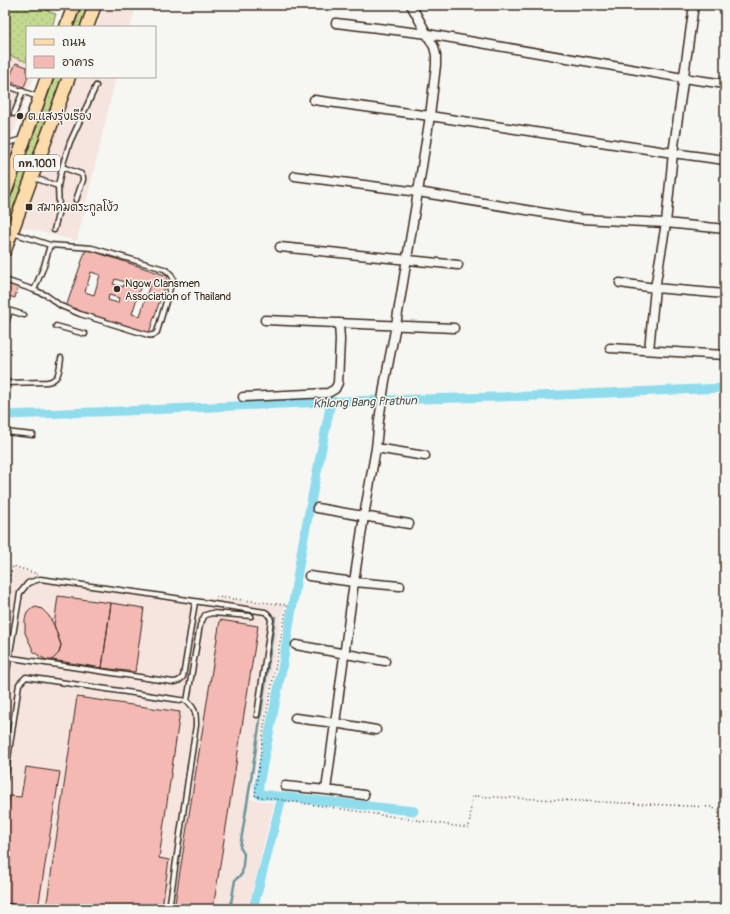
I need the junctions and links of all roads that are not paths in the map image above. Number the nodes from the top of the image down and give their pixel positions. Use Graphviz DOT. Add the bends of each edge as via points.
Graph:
graph roads {
  1 [pos="74,5"];
  2 [pos="95,5"];
  3 [pos="411,5"];
  4 [pos="694,5"];
  5 [pos="336,22"];
  6 [pos="66,26"];
  7 [pos="87,26"];
  8 [pos="428,34"];
  9 [pos="48,78"];
  10 [pos="69,78"];
  11 [pos="683,78"];
  12 [pos="725,84"];
  13 [pos="5,85"];
  14 [pos="96,86"];
  15 [pos="23,91"];
  16 [pos="40,98"];
  17 [pos="314,100"];
  18 [pos="14,114"];
  19 [pos="430,116"];
  20 [pos="25,138"];
  21 [pos="5,144"];
  22 [pos="673,153"];
  23 [pos="725,160"];
  24 [pos="62,166"];
  25 [pos="295,176"];
  26 [pos="32,177"];
  27 [pos="58,186"];
  28 [pos="418,192"];
  29 [pos="5,193"];
  30 [pos="76,200"];
  31 [pos="666,223"];
  32 [pos="725,229"];
  33 [pos="54,230"];
  34 [pos="11,233"];
  35 [pos="50,245"];
  36 [pos="280,247"];
  37 [pos="5,250"];
  38 [pos="407,260"];
  39 [pos="458,265"];
  40 [pos="5,280"];
  41 [pos="620,284"];
  42 [pos="655,288"];
  43 [pos="34,290"];
  44 [pos="725,294"];
  45 [pos="5,309"];
  46 [pos="10,311"];
  47 [pos="24,315"];
  48 [pos="265,320"];
  49 [pos="339,323"];
  50 [pos="396,325"];
  51 [pos="5,326"];
  52 [pos="56,326"];
  53 [pos="454,328"];
  54 [pos="85,334"];
  55 [pos="610,348"];
  56 [pos="649,350"];
  57 [pos="725,355"];
  58 [pos="61,358"];
  59 [pos="5,383"];
  60 [pos="244,397"];
  61 [pos="5,432"];
  62 [pos="33,435"];
  63 [pos="376,448"];
  64 [pos="424,456"];
  65 [pos="318,508"];
  66 [pos="364,516"];
  67 [pos="409,524"];
  68 [pos="309,576"];
  69 [pos="354,582"];
  70 [pos="400,586"];
  71 [pos="195,602"];
  72 [pos="251,616"];
  73 [pos="296,645"];
  74 [pos="344,654"];
  75 [pos="7,657"];
  76 [pos="386,661"];
  77 [pos="5,683"];
  78 [pos="187,701"];
  79 [pos="257,715"];
  80 [pos="295,718"];
  81 [pos="335,723"];
  82 [pos="376,730"];
  83 [pos="5,779"];
  84 [pos="285,786"];
  85 [pos="326,790"];
  86 [pos="364,795"];
  87 [pos="5,906"];
  88 [pos="18,909"];
  89 [pos="169,909"];
  1 -- 6 [label="main road"];
  2 -- 7 [label="main road"];
  3 -- 8 [label="street"];
  4 -- 11 [label="street"];
  5 -- 8 [label="street"];
  8 -- 11 [label="street"];
  8 -- 19 [label="street" via="436,55"];
  9 -- 16 [label="main road, กท.1001"];
  10 -- 26 [label="main road, กท.1001"];
  11 -- 12 [label="street"];
  11 -- 22 [label="street"];
  13 -- 15 [label="lane"];
  14 -- 24 [label="lane" via="70,142"];
  15 -- 16 [label="lane"];
  15 -- 18 [label="lane"];
  16 -- 20 [label="main road, กท.1001"];
  17 -- 19 [label="street"];
  19 -- 22 [label="street"];
  19 -- 28 [label="street"];
  20 -- 21 [label="lane"];
  20 -- 29 [label="main road, กท.1001"];
  22 -- 23 [label="street"];
  22 -- 31 [label="street"];
  24 -- 27 [label="lane"];
  24 -- 30 [label="lane" via="83,177"];
  25 -- 28 [label="street"];
  26 -- 27 [label="lane"];
  26 -- 34 [label="main road, กท.1001"];
  27 -- 33 [label="lane" via="59,210"];
  28 -- 31 [label="street" via="581,219"];
  28 -- 38 [label="street"];
  31 -- 32 [label="street"];
  31 -- 42 [label="street"];
  34 -- 35 [label="lane"];
  34 -- 37 [label="main road, กท.1001"];
  35 -- 43 [label="lane"];
  35 -- 43 [label="lane" via="92,248 164,268 171,273 173,278 157,332 152,336 92,318 61,306"];
  36 -- 38 [label="street"];
  38 -- 39 [label="street"];
  38 -- 50 [label="street"];
  40 -- 43 [label="lane"];
  41 -- 42 [label="street"];
  42 -- 44 [label="street"];
  42 -- 56 [label="street"];
  45 -- 46 [label="lane"];
  46 -- 47 [label="lane"];
  46 -- 51 [label="lane"];
  48 -- 49 [label="street"];
  49 -- 50 [label="street"];
  49 -- 60 [label="street" via="338,383 335,389 328,393"];
  50 -- 53 [label="street"];
  50 -- 63 [label="street"];
  52 -- 54 [label="lane"];
  55 -- 56 [label="street"];
  56 -- 57 [label="street"];
  58 -- 59 [label="lane" via="58,375 53,381"];
  61 -- 62 [label="lane"];
  63 -- 64 [label="street"];
  63 -- 66 [label="street"];
  65 -- 66 [label="street"];
  66 -- 67 [label="street"];
  66 -- 69 [label="street"];
  68 -- 69 [label="street"];
  69 -- 70 [label="street"];
  69 -- 74 [label="street"];
  71 -- 75 [label="lane" via="33,580 20,592"];
  71 -- 75 [label="lane" via="183,677 177,682"];
  71 -- 79 [label="lane" via="269,614 271,620"];
  72 -- 78 [label="lane" via="212,613 205,616 200,625"];
  73 -- 74 [label="street"];
  74 -- 76 [label="street"];
  74 -- 81 [label="street"];
  75 -- 77 [label="lane"];
  78 -- 83 [label="lane" via="26,677 18,684"];
  78 -- 89 [label="lane" via="193,706 196,725"];
  80 -- 81 [label="street"];
  81 -- 82 [label="street"];
  81 -- 85 [label="street"];
  84 -- 85 [label="street"];
  85 -- 86 [label="street"];
  87 -- 88 [label="lane"];
}
